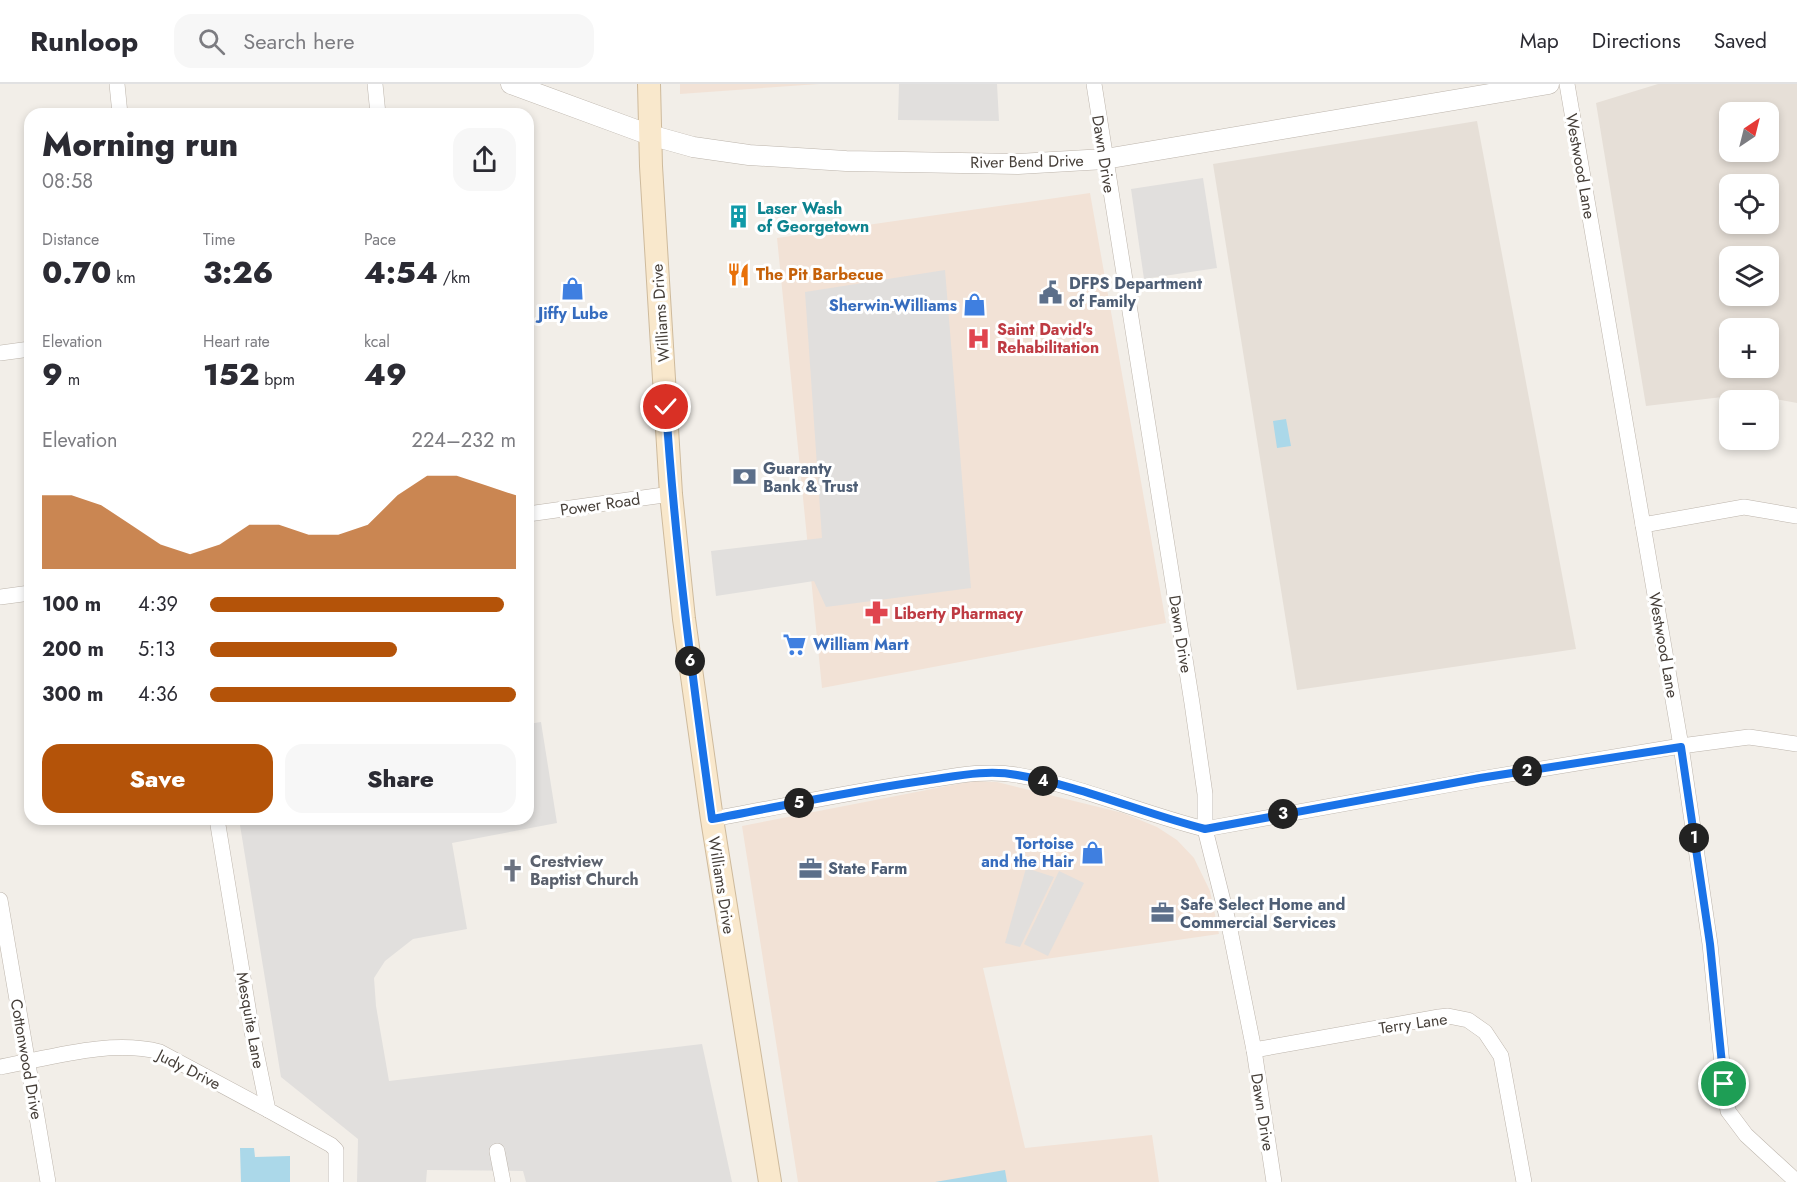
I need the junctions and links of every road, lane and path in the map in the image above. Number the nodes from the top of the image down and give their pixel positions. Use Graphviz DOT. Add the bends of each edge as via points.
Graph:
graph roads {
  1 [pos="117,84"];
  2 [pos="375,84"];
  3 [pos="511,84"];
  4 [pos="649,84"];
  5 [pos="1094,84"];
  6 [pos="1548,84"];
  7 [pos="1567,84"];
  8 [pos="119,108"];
  9 [pos="377,108"];
  10 [pos="650,135"];
  11 [pos="1105,159"];
  12 [pos="24,350"];
  13 [pos="0,353"];
  14 [pos="671,494"];
  15 [pos="534,513"];
  16 [pos="1797,516"];
  17 [pos="1643,525"];
  18 [pos="24,594"];
  19 [pos="0,597"];
  20 [pos="1797,744"];
  21 [pos="1681,747"];
  22 [pos="712,819"];
  23 [pos="218,825"];
  24 [pos="1205,829"];
  25 [pos="0,900"];
  26 [pos="1254,1050"];
  27 [pos="28,1062"];
  28 [pos="0,1067"];
  29 [pos="268,1110"];
  30 [pos="497,1151"];
  31 [pos="48,1182"];
  32 [pos="336,1182"];
  33 [pos="503,1182"];
  34 [pos="770,1182"];
  35 [pos="1274,1182"];
  36 [pos="1524,1182"];
  37 [pos="1797,1182"];
  1 -- 8 [label="street"];
  2 -- 9 [label="street"];
  3 -- 10 [label="street, River Bend Drive"];
  4 -- 10 [label="main road, Williams Drive"];
  5 -- 11 [label="street, Dawn Drive"];
  6 -- 11 [label="street, River Bend Drive"];
  7 -- 17 [label="street, Westwood Lane"];
  10 -- 11 [label="street, River Bend Drive" via="693,147 749,155 846,161 1018,164"];
  10 -- 14 [label="main road, Williams Drive"];
  11 -- 24 [label="street, Dawn Drive" via="1192,703 1205,794"];
  12 -- 13 [label="street"];
  14 -- 15 [label="street, Power Road"];
  14 -- 22 [label="main road, Williams Drive"];
  16 -- 17 [label="street" via="1744,507"];
  17 -- 21 [label="street, Westwood Lane"];
  18 -- 19 [label="street"];
  20 -- 21 [label="street" via="1749,737"];
  21 -- 24 [label="street" via="1480,778"];
  21 -- 37 [label="street, Westwood Lane" via="1710,944 1728,1111 1746,1135"];
  22 -- 24 [label="street" via="988,772 1094,794 1163,819"];
  22 -- 34 [label="main road, Williams Drive"];
  23 -- 29 [label="street, Mesquite Lane"];
  24 -- 26 [label="street, Dawn Drive"];
  25 -- 27 [label="street, Cottonwood Drive"];
  26 -- 35 [label="street, Dawn Drive"];
  26 -- 36 [label="street, Terry Lane" via="1439,1017 1468,1020 1485,1032 1501,1056"];
  27 -- 28 [label="street, Judy Drive"];
  27 -- 29 [label="street, Judy Drive" via="99,1049 142,1047 160,1052"];
  27 -- 31 [label="street, Cottonwood Drive"];
  29 -- 32 [label="street" via="336,1150"];
  30 -- 33 [label="street"];
}
